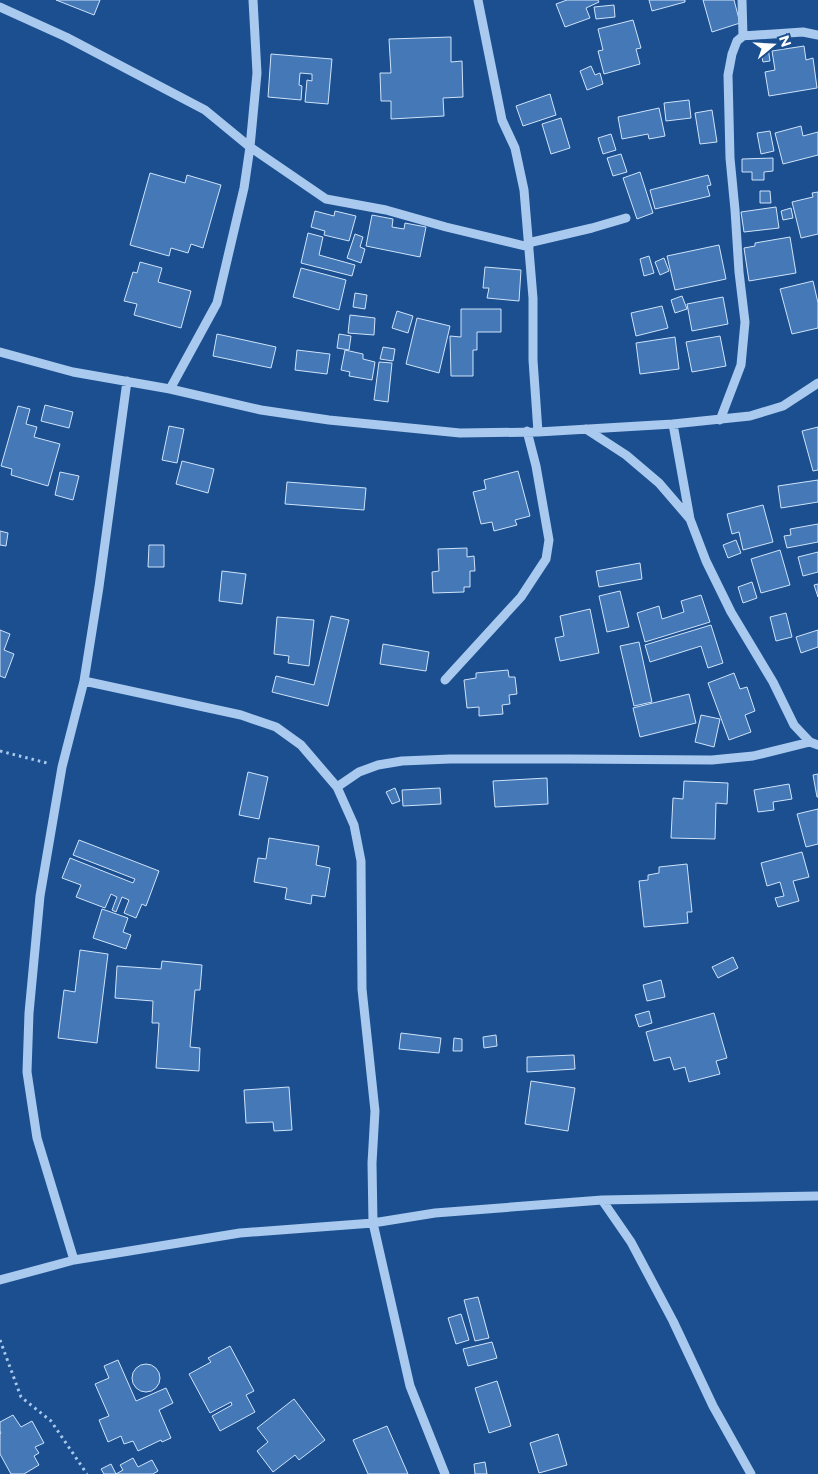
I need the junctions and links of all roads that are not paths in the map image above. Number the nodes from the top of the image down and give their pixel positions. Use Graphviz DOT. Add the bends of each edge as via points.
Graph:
graph roads {
  1 [pos="253,0"];
  2 [pos="478,0"];
  3 [pos="742,0"];
  4 [pos="0,7"];
  5 [pos="818,35"];
  6 [pos="743,36"];
  7 [pos="250,147"];
  8 [pos="626,218"];
  9 [pos="529,245"];
  10 [pos="0,352"];
  11 [pos="126,381"];
  12 [pos="818,383"];
  13 [pos="170,389"];
  14 [pos="720,420"];
  15 [pos="673,424"];
  16 [pos="585,429"];
  17 [pos="527,431"];
  18 [pos="538,432"];
  19 [pos="690,519"];
  20 [pos="444,680"];
  21 [pos="84,681"];
  22 [pos="814,744"];
  23 [pos="337,787"];
  24 [pos="818,1196"];
  25 [pos="602,1200"];
  26 [pos="373,1223"];
  27 [pos="74,1260"];
  28 [pos="0,1280"];
  29 [pos="445,1474"];
  30 [pos="751,1474"];
  1 -- 7 [label="street" via="257,73"];
  2 -- 9 [label="street" via="502,120 515,148 524,190"];
  3 -- 6 [label="street"];
  4 -- 7 [label="street" via="66,37 205,110"];
  5 -- 6 [label="street" via="803,32"];
  6 -- 14 [label="street" via="737,40 728,75 730,158 746,322 740,365"];
  7 -- 9 [label="street" via="326,199 386,210"];
  7 -- 13 [label="street" via="244,188 217,302"];
  8 -- 9 [label="street"];
  9 -- 18 [label="street"];
  10 -- 11 [label="street" via="73,372"];
  11 -- 13 [label="street"];
  11 -- 21 [label="street" via="100,587"];
  12 -- 14 [label="street" via="783,406 750,416"];
  13 -- 17 [label="street" via="261,410 329,420 460,433"];
  14 -- 15 [label="street"];
  15 -- 16 [label="street"];
  15 -- 19 [label="street"];
  16 -- 18 [label="street"];
  16 -- 19 [label="street" via="626,455 659,483"];
  17 -- 18 [label="street"];
  17 -- 20 [label="street" via="549,540 546,559 521,597"];
  19 -- 22 [label="street" via="731,612 773,682 794,725"];
  21 -- 23 [label="street" via="241,715 276,727 301,745"];
  21 -- 27 [label="street" via="62,767 40,896 29,1013 28,1072 37,1138"];
  22 -- 23 [label="street" via="712,760 568,758 402,762 378,765 359,772"];
  23 -- 26 [label="street" via="354,825 362,861 362,989 375,1112"];
  24 -- 25 [label="street"];
  25 -- 26 [label="street" via="435,1213"];
  25 -- 30 [label="street" via="631,1242 713,1406"];
  26 -- 27 [label="street" via="240,1233"];
  26 -- 29 [label="street" via="410,1386"];
  27 -- 28 [label="street"];
}
